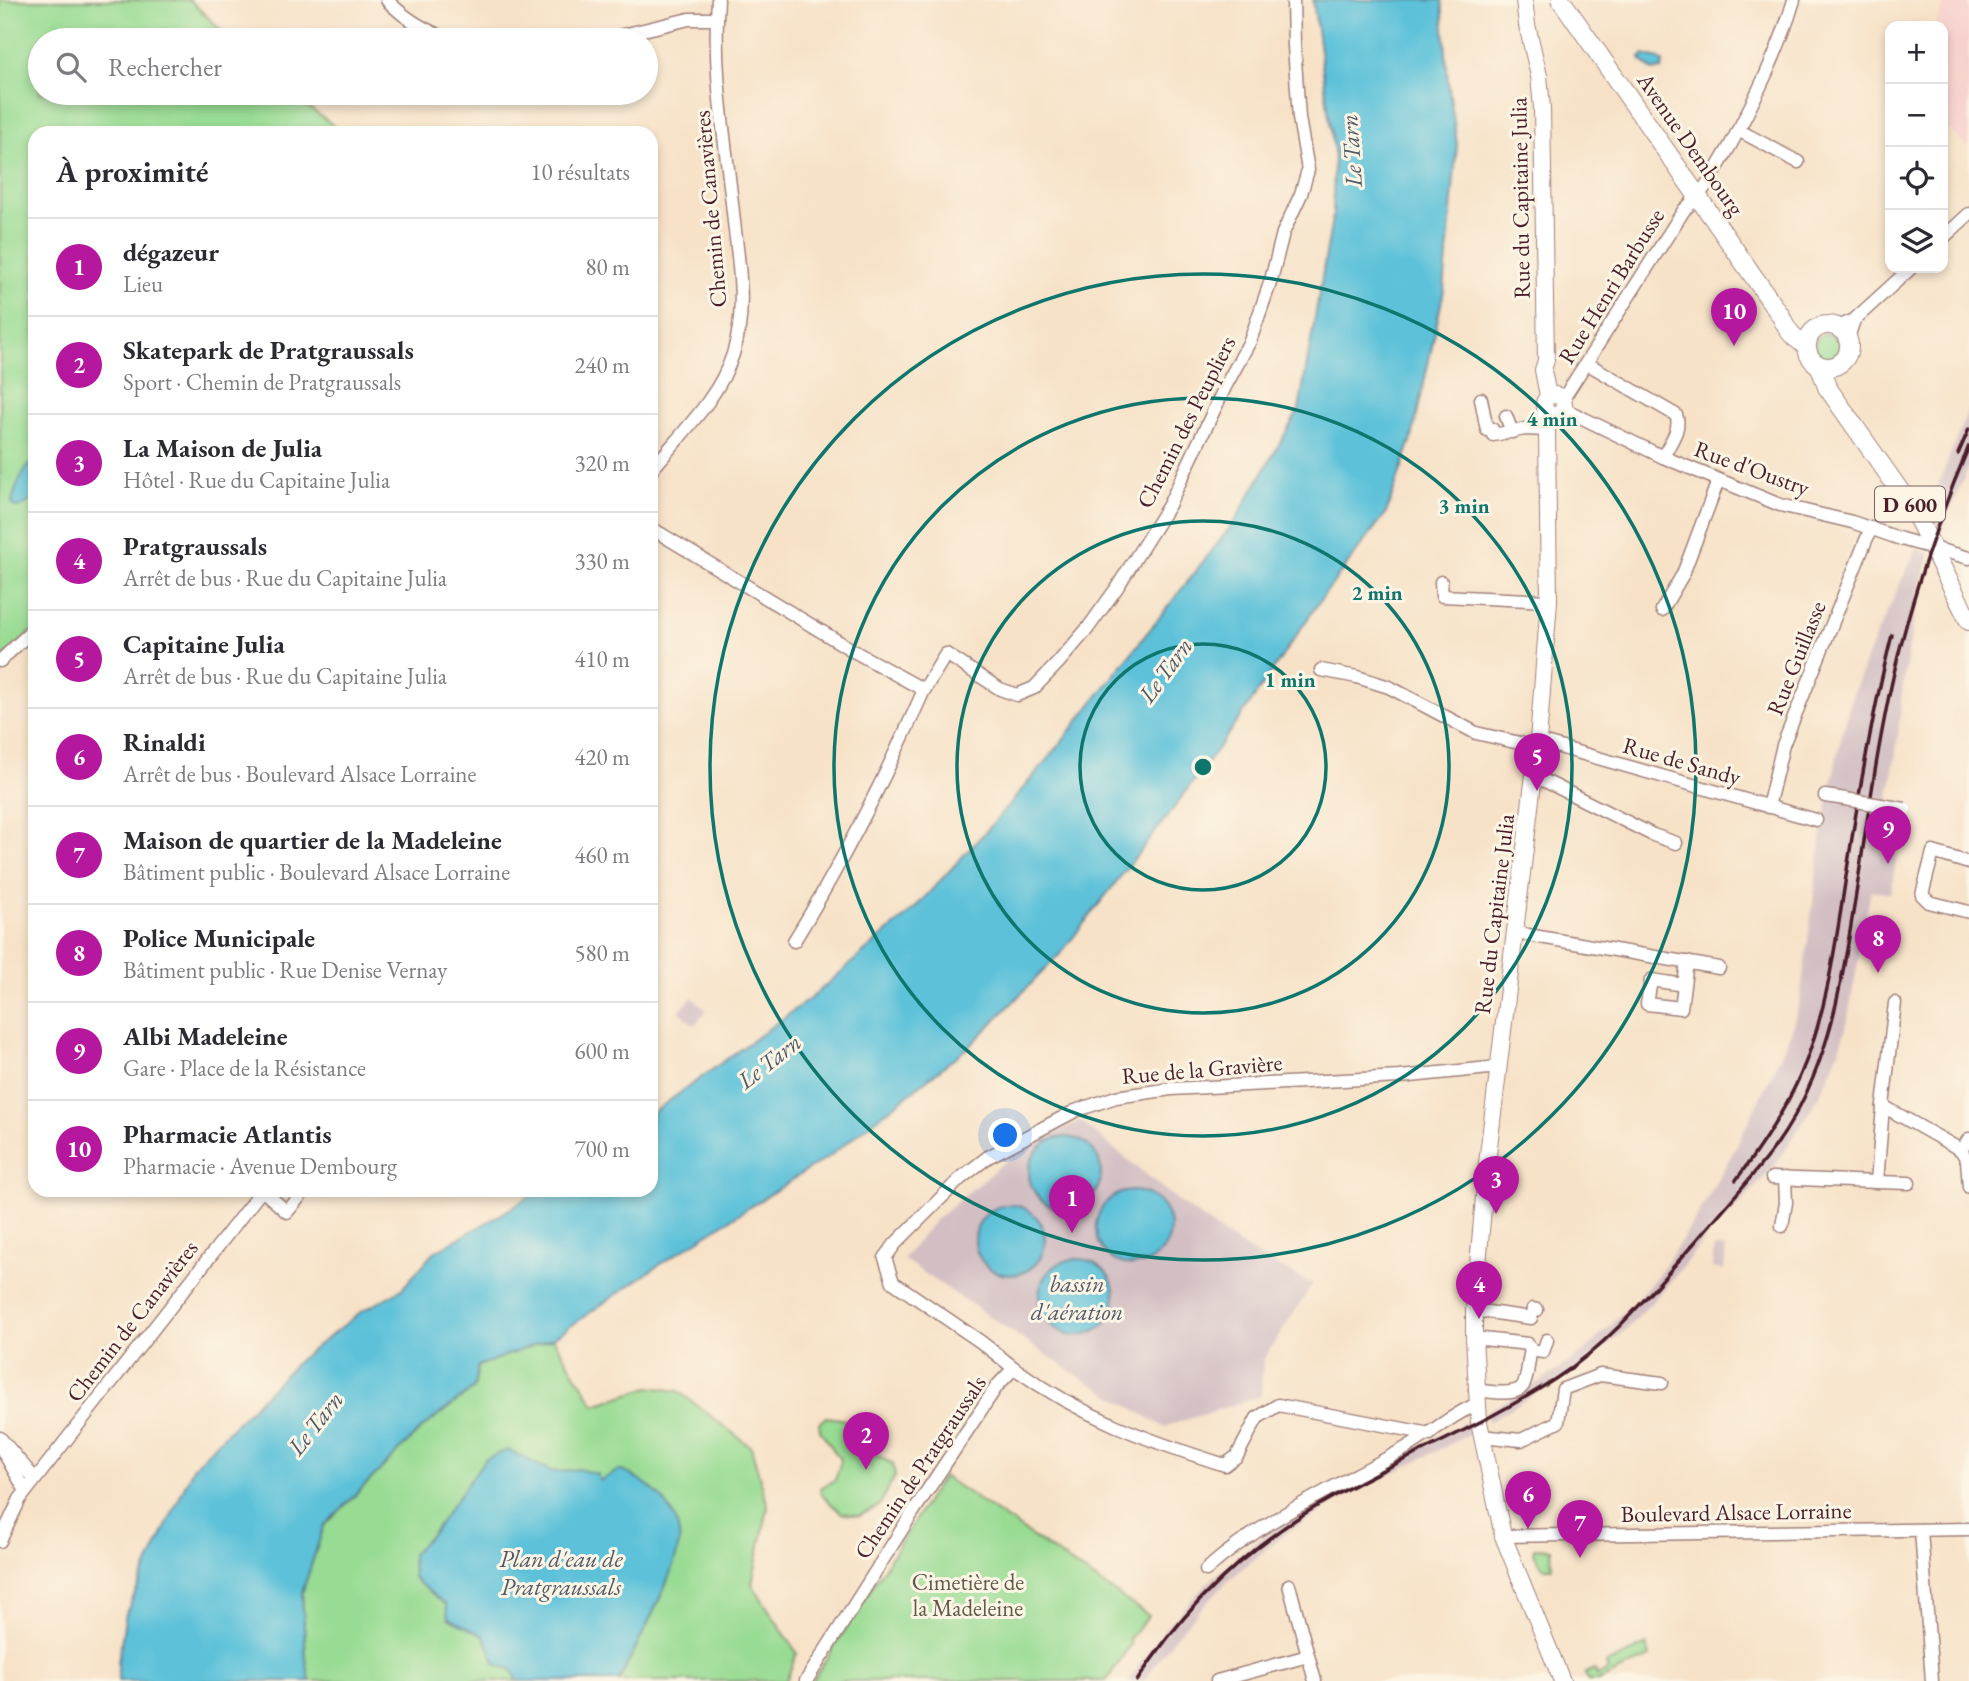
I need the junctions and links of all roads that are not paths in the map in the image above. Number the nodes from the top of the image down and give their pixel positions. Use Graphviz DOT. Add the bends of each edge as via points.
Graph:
graph roads {
  1 [pos="387,0"];
  2 [pos="718,0"];
  3 [pos="1293,0"];
  4 [pos="1524,0"];
  5 [pos="1561,0"];
  6 [pos="1794,0"];
  7 [pos="717,19"];
  8 [pos="424,28"];
  9 [pos="652,28"];
  10 [pos="1738,130"];
  11 [pos="1798,162"];
  12 [pos="1698,198"];
  13 [pos="1969,214"];
  14 [pos="1948,234"];
  15 [pos="1906,273"];
  16 [pos="1847,328"];
  17 [pos="1810,337"];
  18 [pos="1588,364"];
  19 [pos="1829,366"];
  20 [pos="1481,399"];
  21 [pos="1554,408"];
  22 [pos="1506,416"];
  23 [pos="1512,432"];
  24 [pos="1663,457"];
  25 [pos="658,462"];
  26 [pos="1718,481"];
  27 [pos="1871,528"];
  28 [pos="658,532"];
  29 [pos="1934,548"];
  30 [pos="1969,558"];
  31 [pos="1441,582"];
  32 [pos="1549,601"];
  33 [pos="1662,610"];
  34 [pos="1969,621"];
  35 [pos="28,635"];
  36 [pos="0,661"];
  37 [pos="1321,670"];
  38 [pos="924,690"];
  39 [pos="1537,744"];
  40 [pos="1533,775"];
  41 [pos="1825,796"];
  42 [pos="1768,807"];
  43 [pos="1905,809"];
  44 [pos="1816,820"];
  45 [pos="1676,843"];
  46 [pos="1969,863"];
  47 [pos="1969,912"];
  48 [pos="1516,933"];
  49 [pos="794,941"];
  50 [pos="1688,962"];
  51 [pos="1719,968"];
  52 [pos="1685,985"];
  53 [pos="1895,1003"];
  54 [pos="1499,1067"];
  55 [pos="1883,1106"];
  56 [pos="1965,1144"];
  57 [pos="1877,1182"];
  58 [pos="1909,1183"];
  59 [pos="1969,1187"];
  60 [pos="257,1197"];
  61 [pos="270,1197"];
  62 [pos="299,1197"];
  63 [pos="1782,1226"];
  64 [pos="1474,1310"];
  65 [pos="1538,1310"];
  66 [pos="1474,1338"];
  67 [pos="1547,1340"];
  68 [pos="1531,1350"];
  69 [pos="1014,1368"];
  70 [pos="1662,1383"];
  71 [pos="1476,1397"];
  72 [pos="1480,1429"];
  73 [pos="1430,1434"];
  74 [pos="0,1438"];
  75 [pos="0,1446"];
  76 [pos="35,1479"];
  77 [pos="26,1491"];
  78 [pos="1969,1529"];
  79 [pos="1921,1530"];
  80 [pos="1503,1536"];
  81 [pos="0,1541"];
  82 [pos="1206,1570"];
  83 [pos="1289,1585"];
  84 [pos="1308,1656"];
  85 [pos="806,1681"];
  86 [pos="1217,1681"];
  87 [pos="1315,1681"];
  88 [pos="1562,1681"];
  89 [pos="1931,1681"];
  1 -- 8 [label="street"];
  2 -- 7 [label="street, Chemin de Canavières"];
  3 -- 38 [label="street, Chemin des Peupliers" via="1293,46 1308,170 1250,341 1169,505 1088,628 1034,688 1017,695 1000,689 946,654"];
  4 -- 21 [label="street, Rue du Capitaine Julia" via="1542,108 1543,370"];
  5 -- 12 [label="main road, Avenue Dembourg"];
  6 -- 10 [label="street, Rue Henri Barbusse" via="1760,92"];
  7 -- 9 [label="street" via="689,19"];
  7 -- 25 [label="street, Chemin de Canavières" via="740,319 733,355 713,394"];
  10 -- 11 [label="street"];
  10 -- 12 [label="street, Rue Henri Barbusse"];
  12 -- 17 [label="main road, Avenue Dembourg" via="1781,316"];
  12 -- 18 [label="street, Rue Henri Barbusse" via="1684,210"];
  13 -- 14 [label="street"];
  15 -- 16 [label="street"];
  16 -- 17 [label="main road" via="1828,324"];
  16 -- 19 [label="main road" via="1848,354"];
  17 -- 19 [label="main road" via="1807,353 1811,360"];
  18 -- 21 [label="street, Rue Henri Barbusse"];
  18 -- 24 [label="street" via="1676,415 1678,428"];
  19 -- 29 [label="main road, D 600" via="1828,387 1914,511"];
  20 -- 23 [label="street" via="1487,430 1492,429 1493,435"];
  21 -- 23 [label="street" via="1525,429"];
  21 -- 24 [label="street, Rue d'Oustry"];
  21 -- 32 [label="street, Rue du Capitaine Julia"];
  22 -- 23 [label="street"];
  24 -- 26 [label="street, Rue d'Oustry"];
  26 -- 27 [label="street, Rue d'Oustry" via="1780,505"];
  26 -- 33 [label="street" via="1683,573"];
  27 -- 29 [label="street, Rue d'Oustry"];
  27 -- 42 [label="street, Rue Guillasse" via="1783,745"];
  28 -- 38 [label="street"];
  29 -- 30 [label="street, Rue d'Oustry"];
  29 -- 34 [label="main road, D 600"];
  31 -- 32 [label="street" via="1442,596"];
  32 -- 39 [label="street, Rue du Capitaine Julia"];
  35 -- 36 [label="street"];
  37 -- 39 [label="street, Rue de Sandy" via="1389,688 1476,733"];
  38 -- 49 [label="street, Chemin des Peupliers" via="893,760"];
  39 -- 40 [label="street, Rue du Capitaine Julia"];
  39 -- 42 [label="street, Rue de Sandy"];
  40 -- 45 [label="street"];
  40 -- 48 [label="street, Rue du Capitaine Julia"];
  41 -- 43 [label="street, bridge"];
  42 -- 44 [label="street, Rue de Sandy"];
  46 -- 47 [label="street" via="1933,852 1922,895 1929,902"];
  48 -- 50 [label="street"];
  48 -- 54 [label="street, Rue du Capitaine Julia"];
  50 -- 51 [label="street"];
  50 -- 52 [label="street"];
  53 -- 55 [label="street"];
  54 -- 64 [label="street, Rue du Capitaine Julia"];
  54 -- 69 [label="street, Rue de la Gravière" via="1171,1089 1116,1097 1075,1111 988,1157 953,1186 885,1258 893,1282"];
  55 -- 56 [label="street"];
  55 -- 57 [label="street"];
  56 -- 59 [label="street"];
  57 -- 58 [label="street"];
  57 -- 63 [label="street" via="1779,1178 1786,1203"];
  60 -- 76 [label="street, Chemin de Canavières"];
  61 -- 62 [label="street" via="287,1212"];
  64 -- 65 [label="street" via="1531,1318 1533,1309"];
  64 -- 66 [label="street, Rue du Capitaine Julia"];
  66 -- 68 [label="street" via="1528,1344"];
  66 -- 71 [label="street, Rue du Capitaine Julia"];
  67 -- 68 [label="street" via="1543,1352"];
  68 -- 71 [label="street" via="1524,1385 1513,1392"];
  69 -- 73 [label="street, Chemin de Pratgraussals" via="1055,1396 1144,1439 1225,1465 1237,1456 1257,1418 1278,1405"];
  69 -- 85 [label="street, Chemin de Pratgraussals" via="997,1386 913,1512"];
  70 -- 72 [label="street" via="1600,1375 1563,1389 1558,1422 1521,1440"];
  71 -- 72 [label="street, Rue du Capitaine Julia"];
  71 -- 73 [label="street"];
  72 -- 80 [label="street, Rue du Capitaine Julia"];
  73 -- 82 [label="street" via="1276,1517"];
  74 -- 76 [label="street"];
  75 -- 77 [label="street"];
  76 -- 77 [label="street, Chemin de Canavières"];
  77 -- 81 [label="street, Chemin de Canavières"];
  78 -- 79 [label="street, Boulevard Alsace Lorraine"];
  79 -- 80 [label="street, Boulevard Alsace Lorraine"];
  79 -- 89 [label="street"];
  80 -- 88 [label="street, Rue du Capitaine Julia"];
  83 -- 84 [label="street"];
  84 -- 86 [label="street"];
  84 -- 87 [label="street"];
}
